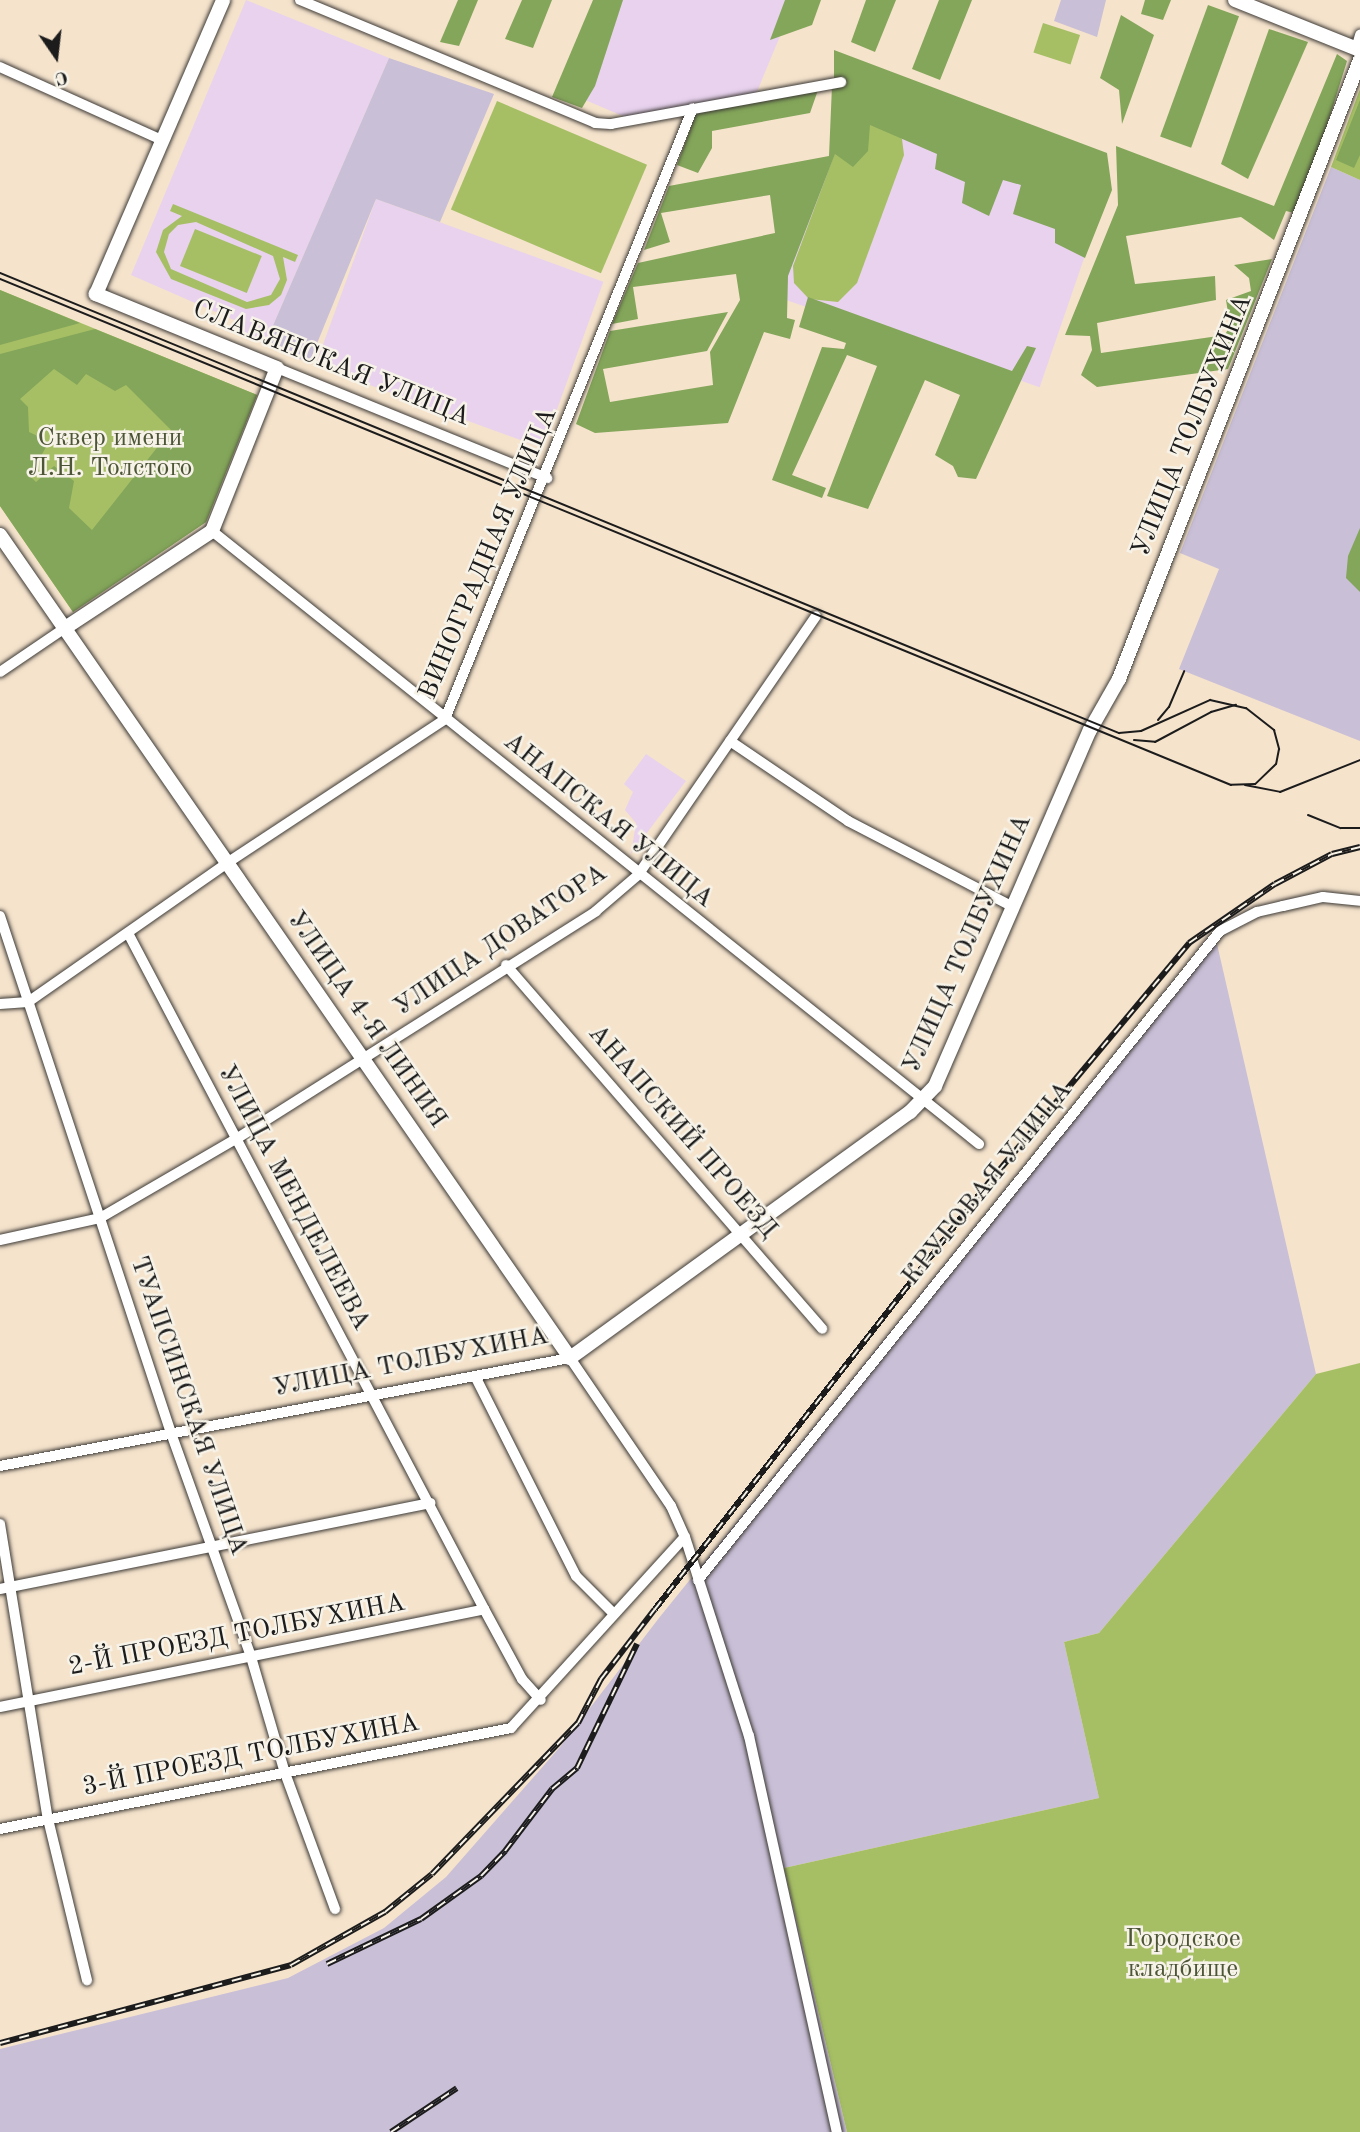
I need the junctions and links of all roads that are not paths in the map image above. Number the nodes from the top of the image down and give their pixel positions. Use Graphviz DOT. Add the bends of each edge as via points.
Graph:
graph roads {
  1 [pos="223,0"];
  2 [pos="300,0"];
  3 [pos="1235,0"];
  4 [pos="1359,49"];
  5 [pos="0,67"];
  6 [pos="841,82"];
  7 [pos="693,108"];
  8 [pos="162,140"];
  9 [pos="277,368"];
  10 [pos="547,478"];
  11 [pos="212,531"];
  12 [pos="0,535"];
  13 [pos="816,616"];
  14 [pos="65,628"];
  15 [pos="0,672"];
  16 [pos="445,719"];
  17 [pos="730,741"];
  18 [pos="227,863"];
  19 [pos="638,875"];
  20 [pos="1360,901"];
  21 [pos="1013,907"];
  22 [pos="0,916"];
  23 [pos="129,935"];
  24 [pos="506,965"];
  25 [pos="29,1002"];
  26 [pos="0,1004"];
  27 [pos="364,1060"];
  28 [pos="921,1101"];
  29 [pos="236,1139"];
  30 [pos="979,1144"];
  31 [pos="100,1218"];
  32 [pos="743,1234"];
  33 [pos="0,1240"];
  34 [pos="821,1329"];
  35 [pos="570,1358"];
  36 [pos="475,1376"];
  37 [pos="372,1396"];
  38 [pos="171,1433"];
  39 [pos="0,1466"];
  40 [pos="432,1503"];
  41 [pos="0,1524"];
  42 [pos="685,1537"];
  43 [pos="212,1547"];
  44 [pos="698,1580"];
  45 [pos="5,1587"];
  46 [pos="484,1609"];
  47 [pos="612,1614"];
  48 [pos="251,1657"];
  49 [pos="31,1700"];
  50 [pos="541,1700"];
  51 [pos="0,1707"];
  52 [pos="285,1773"];
  53 [pos="48,1819"];
  54 [pos="0,1829"];
  55 [pos="335,1909"];
  56 [pos="87,1980"];
  57 [pos="837,2132"];
  1 -- 8 [label="street"];
  2 -- 7 [label="street" via="595,123"];
  3 -- 4 [label="street"];
  4 -- 21 [label="street, УЛИЦА ТОЛБУХИНА" via="1119,679 1090,730"];
  5 -- 8 [label="street"];
  6 -- 7 [label="street"];
  7 -- 10 [label="street, ВИНОГРАДНАЯ УЛИЦА"];
  8 -- 9 [label="street, СЛАВЯНСКАЯ УЛИЦА" via="96,294"];
  9 -- 10 [label="street, СЛАВЯНСКАЯ УЛИЦА"];
  9 -- 11 [label="street"];
  10 -- 16 [label="street, ВИНОГРАДНАЯ УЛИЦА"];
  11 -- 14 [label="street"];
  11 -- 16 [label="street, АНАПСКАЯ УЛИЦА"];
  12 -- 14 [label="street, УЛИЦА 4-Я ЛИНИЯ"];
  13 -- 17 [label="street, УЛИЦА ДОВАТОРА"];
  14 -- 15 [label="street"];
  14 -- 18 [label="street, УЛИЦА 4-Я ЛИНИЯ"];
  16 -- 18 [label="street, ВИНОГРАДНАЯ УЛИЦА"];
  16 -- 19 [label="street, АНАПСКАЯ УЛИЦА"];
  17 -- 19 [label="street, УЛИЦА ДОВАТОРА"];
  17 -- 21 [label="street" via="848,821"];
  18 -- 23 [label="street, ВИНОГРАДНАЯ УЛИЦА"];
  18 -- 27 [label="street, УЛИЦА 4-Я ЛИНИЯ"];
  19 -- 24 [label="street, УЛИЦА ДОВАТОРА" via="596,911"];
  19 -- 28 [label="street, АНАПСКАЯ УЛИЦА"];
  20 -- 44 [label="street, КРУГОВАЯ УЛИЦА" via="1323,897 1257,912 1220,931"];
  21 -- 28 [label="street, УЛИЦА ТОЛБУХИНА" via="934,1086"];
  22 -- 25 [label="street, ТУАПСИНСКАЯ УЛИЦА"];
  23 -- 25 [label="street, ВИНОГРАДНАЯ УЛИЦА"];
  23 -- 29 [label="street, УЛИЦА МЕНДЕЛЕЕВА"];
  24 -- 27 [label="street, УЛИЦА ДОВАТОРА"];
  24 -- 32 [label="street, АНАПСКИЙ ПРОЕЗД"];
  25 -- 26 [label="street, ВИНОГРАДНАЯ УЛИЦА"];
  25 -- 31 [label="street, ТУАПСИНСКАЯ УЛИЦА"];
  27 -- 29 [label="street, УЛИЦА ДОВАТОРА"];
  27 -- 35 [label="street, УЛИЦА 4-Я ЛИНИЯ"];
  28 -- 30 [label="street, АНАПСКАЯ УЛИЦА"];
  28 -- 32 [label="street, УЛИЦА ТОЛБУХИНА"];
  29 -- 31 [label="street, УЛИЦА ДОВАТОРА"];
  29 -- 37 [label="street, УЛИЦА МЕНДЕЛЕЕВА"];
  31 -- 33 [label="street, УЛИЦА ДОВАТОРА"];
  31 -- 38 [label="street, ТУАПСИНСКАЯ УЛИЦА"];
  32 -- 34 [label="street, АНАПСКИЙ ПРОЕЗД"];
  32 -- 35 [label="street, УЛИЦА ТОЛБУХИНА"];
  35 -- 36 [label="street, УЛИЦА ТОЛБУХИНА"];
  35 -- 42 [label="street, УЛИЦА 4-Я ЛИНИЯ" via="671,1506"];
  36 -- 37 [label="street, УЛИЦА ТОЛБУХИНА"];
  36 -- 47 [label="street" via="576,1576"];
  37 -- 38 [label="street, УЛИЦА ТОЛБУХИНА"];
  37 -- 40 [label="street, УЛИЦА МЕНДЕЛЕЕВА"];
  38 -- 39 [label="street, УЛИЦА ТОЛБУХИНА"];
  38 -- 43 [label="street, ТУАПСИНСКАЯ УЛИЦА"];
  40 -- 43 [label="street"];
  40 -- 46 [label="street, УЛИЦА МЕНДЕЛЕЕВА"];
  41 -- 45 [label="street"];
  42 -- 44 [label="street, УЛИЦА 4-Я ЛИНИЯ"];
  42 -- 47 [label="street"];
  43 -- 45 [label="street"];
  43 -- 48 [label="street, ТУАПСИНСКАЯ УЛИЦА"];
  44 -- 57 [label="street, УЛИЦА 4-Я ЛИНИЯ" via="750,1736"];
  45 -- 49 [label="street"];
  46 -- 48 [label="street, 2-Й ПРОЕЗД ТОЛБУХИНА"];
  46 -- 50 [label="street, УЛИЦА МЕНДЕЛЕЕВА" via="522,1679"];
  47 -- 50 [label="street"];
  48 -- 49 [label="street, 2-Й ПРОЕЗД ТОЛБУХИНА"];
  48 -- 52 [label="street, ТУАПСИНСКАЯ УЛИЦА"];
  49 -- 51 [label="street, 2-Й ПРОЕЗД ТОЛБУХИНА"];
  49 -- 53 [label="street"];
  50 -- 52 [label="street, 3-Й ПРОЕЗД ТОЛБУХИНА" via="511,1728"];
  52 -- 53 [label="street, 3-Й ПРОЕЗД ТОЛБУХИНА"];
  52 -- 55 [label="street, ТУАПСИНСКАЯ УЛИЦА"];
  53 -- 54 [label="street, 3-Й ПРОЕЗД ТОЛБУХИНА"];
  53 -- 56 [label="street"];
}
